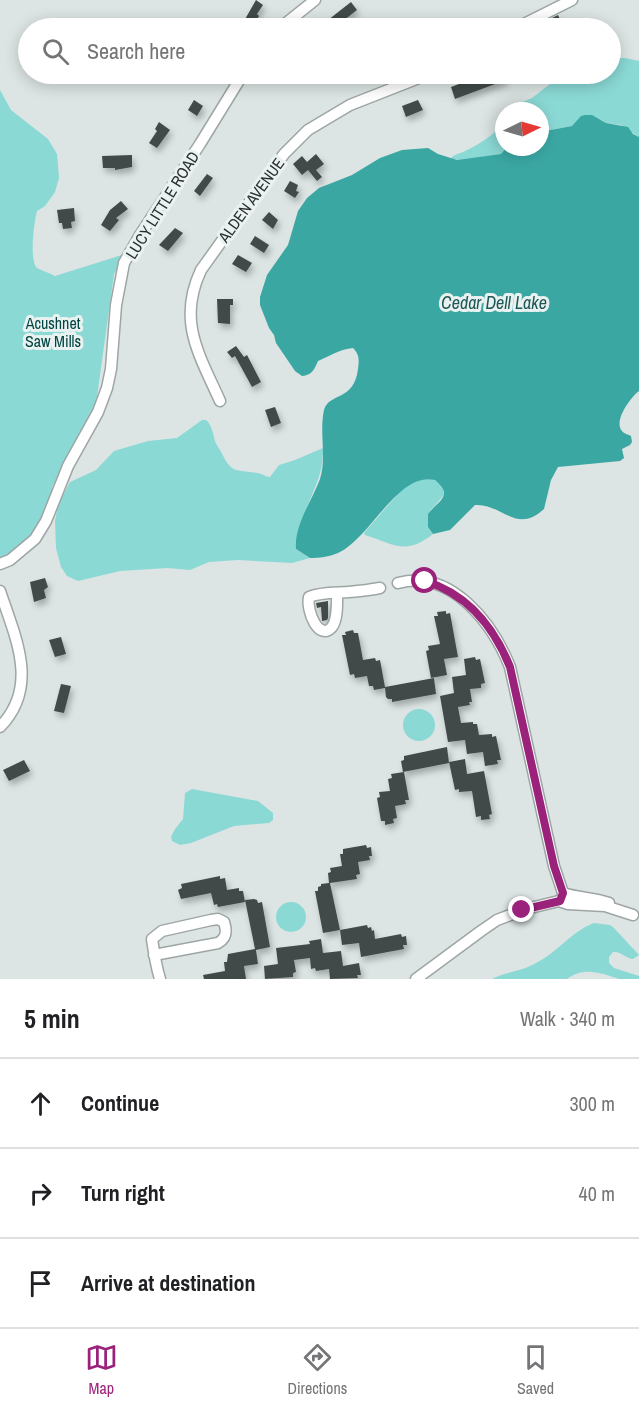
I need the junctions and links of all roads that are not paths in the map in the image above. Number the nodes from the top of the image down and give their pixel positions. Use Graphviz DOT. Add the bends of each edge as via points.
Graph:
graph roads {
  1 [pos="315,0"];
  2 [pos="572,0"];
  3 [pos="292,18"];
  4 [pos="536,18"];
  5 [pos="237,84"];
  6 [pos="404,84"];
  7 [pos="220,400"];
  8 [pos="0,564"];
  9 [pos="398,583"];
  10 [pos="380,588"];
  11 [pos="0,591"];
  12 [pos="337,593"];
  13 [pos="0,727"];
  14 [pos="561,897"];
  15 [pos="636,917"];
  16 [pos="154,955"];
  17 [pos="160,979"];
  18 [pos="416,979"];
  1 -- 3 [label="street"];
  2 -- 4 [label="street"];
  5 -- 8 [label="street, LUCY LITTLE ROAD" via="124,263 107,388 50,513 35,539"];
  6 -- 7 [label="street, ALDEN AVENUE" via="350,105 308,130 284,154 201,270 192,297 190,327"];
  9 -- 14 [label="street" via="425,581 451,592 479,615 499,642 510,667"];
  10 -- 12 [label="street"];
  11 -- 13 [label="street" via="19,648 23,676 17,703"];
  14 -- 15 [label="street" via="607,902"];
  14 -- 18 [label="street" via="497,920"];
  16 -- 16 [label="street" via="218,943 226,935 224,922 211,921 162,932 152,939"];
  16 -- 17 [label="street"];
}
